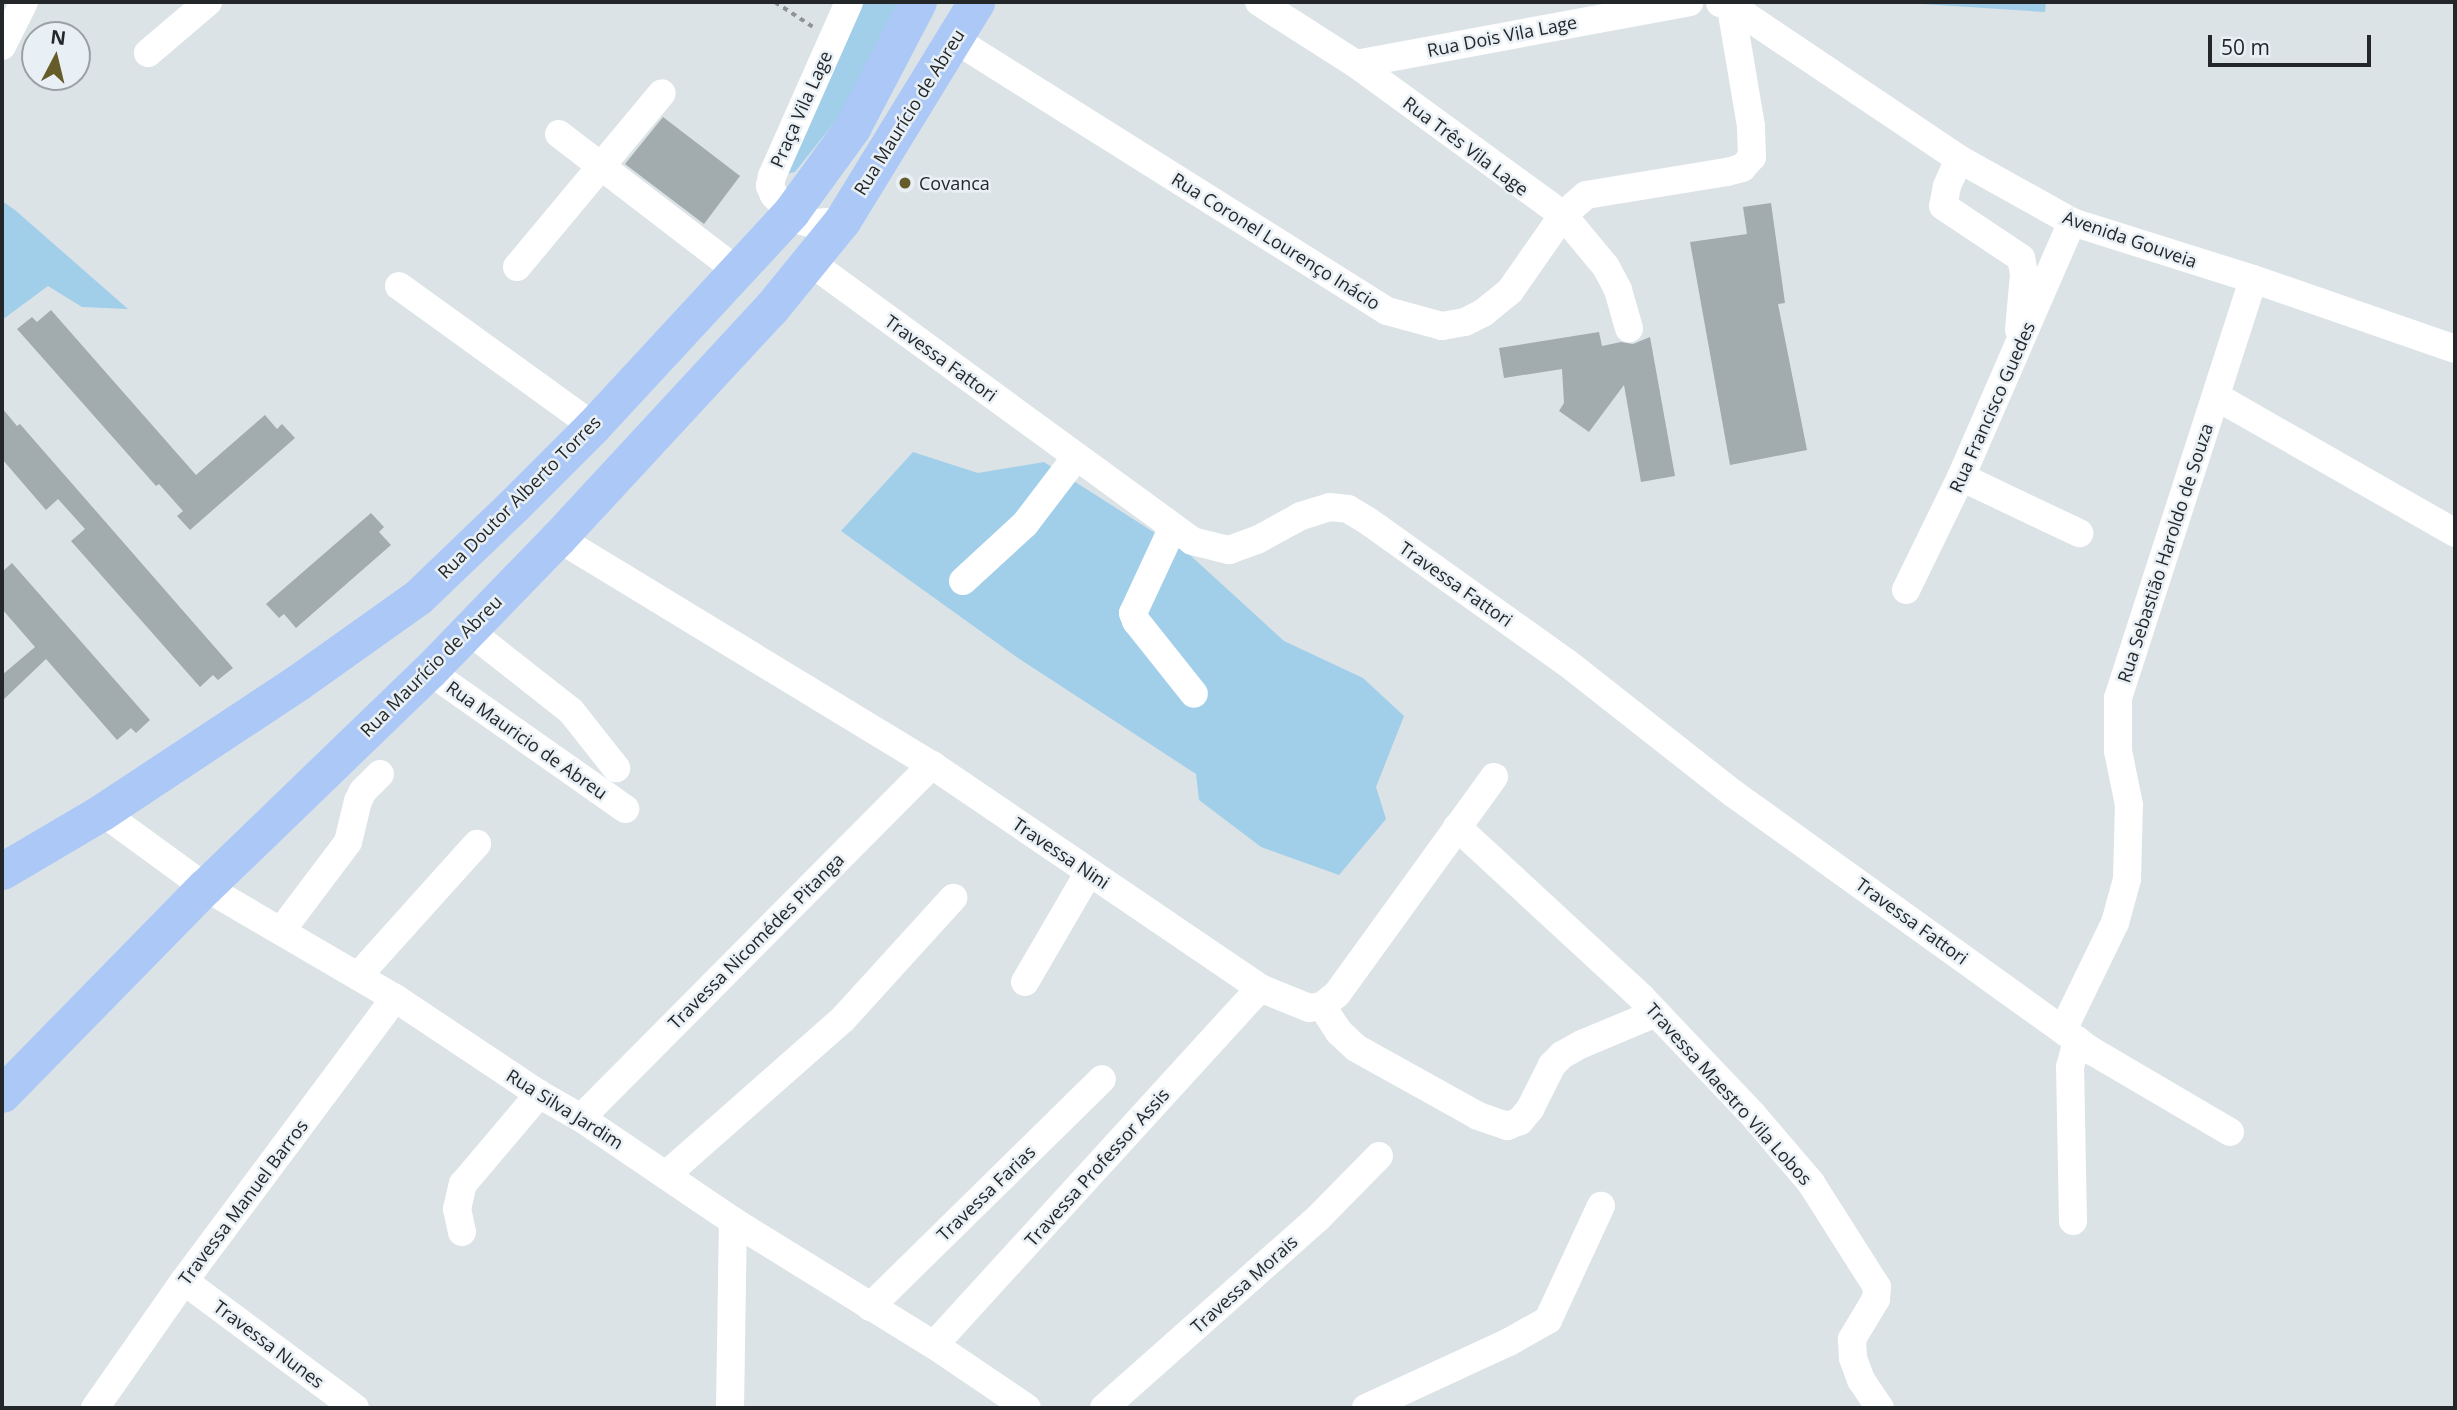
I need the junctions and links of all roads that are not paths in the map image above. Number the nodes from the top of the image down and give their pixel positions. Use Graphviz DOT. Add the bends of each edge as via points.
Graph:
graph roads {
  1 [pos="24,2"];
  2 [pos="208,2"];
  3 [pos="849,2"];
  4 [pos="918,2"];
  5 [pos="976,2"];
  6 [pos="1259,2"];
  7 [pos="1689,2"];
  8 [pos="1725,3"];
  9 [pos="954,39"];
  10 [pos="2,46"];
  11 [pos="148,53"];
  12 [pos="1356,64"];
  13 [pos="662,93"];
  14 [pos="559,134"];
  15 [pos="1959,159"];
  16 [pos="601,167"];
  17 [pos="791,212"];
  18 [pos="1563,215"];
  19 [pos="842,221"];
  20 [pos="2072,222"];
  21 [pos="810,262"];
  22 [pos="517,267"];
  23 [pos="736,270"];
  24 [pos="2253,279"];
  25 [pos="400,286"];
  26 [pos="1629,328"];
  27 [pos="2022,342"];
  28 [pos="2455,349"];
  29 [pos="2217,397"];
  30 [pos="593,426"];
  31 [pos="1076,457"];
  32 [pos="1961,477"];
  33 [pos="1173,527"];
  34 [pos="2079,533"];
  35 [pos="2455,533"];
  36 [pos="558,538"];
  37 [pos="963,581"];
  38 [pos="1906,590"];
  39 [pos="468,630"];
  40 [pos="429,671"];
  41 [pos="1194,694"];
  42 [pos="932,765"];
  43 [pos="616,768"];
  44 [pos="380,775"];
  45 [pos="1494,777"];
  46 [pos="625,809"];
  47 [pos="102,812"];
  48 [pos="1457,827"];
  49 [pos="477,844"];
  50 [pos="2,871"];
  51 [pos="1089,872"];
  52 [pos="205,887"];
  53 [pos="953,898"];
  54 [pos="281,931"];
  55 [pos="358,976"];
  56 [pos="1025,982"];
  57 [pos="1260,988"];
  58 [pos="395,998"];
  59 [pos="1322,1006"];
  60 [pos="1656,1013"];
  61 [pos="2070,1035"];
  62 [pos="1102,1079"];
  63 [pos="2,1094"];
  64 [pos="539,1094"];
  65 [pos="581,1118"];
  66 [pos="2230,1132"];
  67 [pos="1379,1156"];
  68 [pos="666,1175"];
  69 [pos="1601,1206"];
  70 [pos="733,1221"];
  71 [pos="2073,1221"];
  72 [pos="462,1232"];
  73 [pos="184,1280"];
  74 [pos="870,1307"];
  75 [pos="934,1345"];
  76 [pos="95,1408"];
  77 [pos="355,1408"];
  78 [pos="730,1408"];
  79 [pos="1027,1408"];
  80 [pos="1104,1408"];
  81 [pos="1366,1408"];
  82 [pos="1880,1408"];
  1 -- 10 [label="street"];
  2 -- 11 [label="street"];
  3 -- 17 [label="street, Praça Vila Lage" via="772,176 774,195"];
  4 -- 17 [label="main road, Rua Doutor Alberto Torres" via="852,128"];
  5 -- 9 [label="main road, Rua Maurício de Abreu"];
  6 -- 12 [label="street, Rua Três Vila Lage"];
  7 -- 12 [label="street, Rua Dois Vila Lage"];
  8 -- 15 [label="street, Avenida Gouveia"];
  8 -- 18 [label="street, Rua Coronel Lourenço Inácio" via="1751,126 1752,157 1742,168 1727,172 1586,195"];
  9 -- 18 [label="street, Rua Coronel Lourenço Inácio" via="1400,315 1443,326 1483,313 1510,291"];
  9 -- 19 [label="main road, Rua Maurício de Abreu"];
  12 -- 18 [label="street, Rua Três Vila Lage"];
  13 -- 16 [label="street"];
  14 -- 16 [label="street"];
  15 -- 20 [label="street, Avenida Gouveia"];
  15 -- 27 [label="street" via="1943,206 2021,258 2024,274 2018,312"];
  16 -- 22 [label="street"];
  16 -- 23 [label="street"];
  17 -- 19 [label="street" via="810,223"];
  17 -- 23 [label="main road, Rua Doutor Alberto Torres"];
  18 -- 26 [label="street, Rua Três Vila Lage" via="1606,267"];
  19 -- 21 [label="main road, Rua Maurício de Abreu"];
  20 -- 24 [label="street, Avenida Gouveia"];
  20 -- 27 [label="street, Rua Francisco Guedes"];
  21 -- 31 [label="street, Travessa Fattori"];
  21 -- 36 [label="main road, Rua Maurício de Abreu"];
  23 -- 30 [label="main road, Rua Doutor Alberto Torres"];
  24 -- 28 [label="street, Avenida Gouveia"];
  24 -- 29 [label="street, Rua Sebastião Haroldo de Souza"];
  25 -- 30 [label="street"];
  27 -- 32 [label="street, Rua Francisco Guedes"];
  29 -- 35 [label="street"];
  29 -- 61 [label="street, Rua Sebastião Haroldo de Souza" via="2118,698 2118,751 2129,805 2127,879 2115,923"];
  30 -- 47 [label="main road, Rua Doutor Alberto Torres" via="418,597"];
  31 -- 33 [label="street, Travessa Fattori"];
  31 -- 37 [label="street" via="1025,524"];
  32 -- 34 [label="street"];
  32 -- 38 [label="street, Rua Francisco Guedes"];
  33 -- 41 [label="street" via="1133,613"];
  33 -- 61 [label="street, Travessa Fattori" via="1192,541 1229,550 1316,510 1348,509 1566,662 1734,794"];
  36 -- 39 [label="main road, Rua Maurício de Abreu"];
  36 -- 42 [label="street, Travessa Nini"];
  39 -- 40 [label="main road, Rua Maurício de Abreu"];
  39 -- 43 [label="street" via="571,711"];
  40 -- 46 [label="street, Rua Mauricio de Abreu"];
  40 -- 52 [label="main road, Rua Maurício de Abreu"];
  42 -- 51 [label="street, Travessa Nini"];
  42 -- 65 [label="street, Travessa Nicomédes Pitanga"];
  44 -- 54 [label="street" via="358,801 348,842"];
  45 -- 48 [label="street"];
  47 -- 50 [label="main road, Rua Doutor Alberto Torres"];
  47 -- 52 [label="street, Rua Silva Jardim"];
  48 -- 59 [label="street" via="1337,994"];
  48 -- 60 [label="street, Travessa Maestro Vila Lobos"];
  49 -- 55 [label="street"];
  51 -- 56 [label="street"];
  51 -- 57 [label="street, Travessa Nini"];
  52 -- 54 [label="street, Rua Silva Jardim"];
  52 -- 63 [label="main road, Rua Maurício de Abreu"];
  53 -- 68 [label="street" via="843,1019"];
  54 -- 55 [label="street, Rua Silva Jardim"];
  55 -- 58 [label="street, Rua Silva Jardim"];
  57 -- 59 [label="street, Travessa Nini" via="1302,1006"];
  57 -- 75 [label="street, Travessa Professor Assis"];
  58 -- 64 [label="street, Rua Silva Jardim"];
  58 -- 73 [label="street, Travessa Manuel Barros"];
  59 -- 60 [label="street" via="1356,1048 1478,1116 1507,1126 1520,1121 1530,1109 1552,1065 1562,1055"];
  60 -- 82 [label="street, Travessa Maestro Vila Lobos" via="1811,1183 1871,1275 1877,1287 1876,1300 1852,1339 1853,1358"];
  61 -- 66 [label="street, Travessa Fattori"];
  61 -- 71 [label="street"];
  62 -- 74 [label="street, Travessa Farias"];
  64 -- 65 [label="street, Rua Silva Jardim"];
  64 -- 72 [label="street" via="463,1184 457,1209"];
  65 -- 68 [label="street, Rua Silva Jardim"];
  67 -- 80 [label="street, Travessa Morais" via="1318,1218"];
  68 -- 70 [label="street, Rua Silva Jardim"];
  69 -- 81 [label="street" via="1548,1320"];
  70 -- 74 [label="street, Rua Silva Jardim"];
  70 -- 78 [label="street"];
  73 -- 76 [label="street, Travessa Manuel Barros"];
  73 -- 77 [label="street, Travessa Nunes"];
  74 -- 75 [label="street, Rua Silva Jardim"];
  75 -- 79 [label="street, Rua Silva Jardim"];
}
